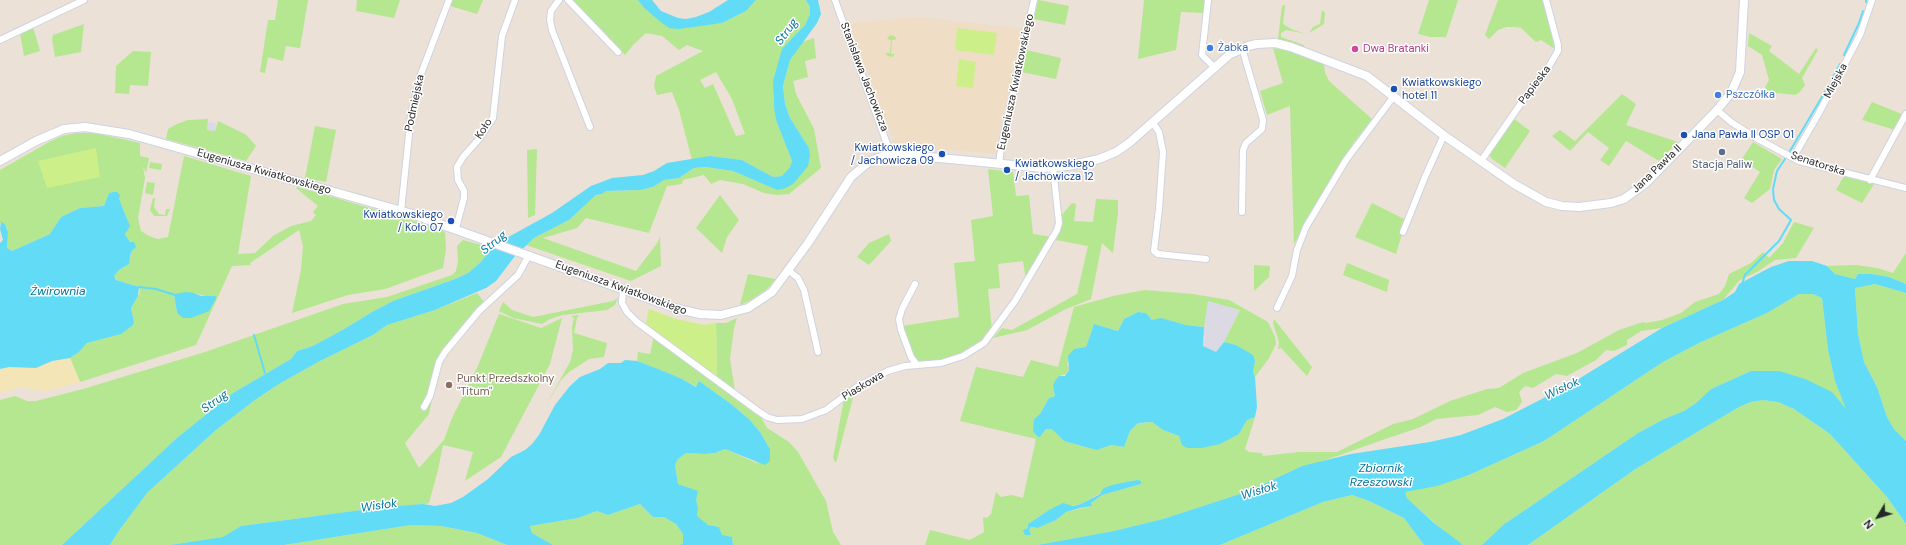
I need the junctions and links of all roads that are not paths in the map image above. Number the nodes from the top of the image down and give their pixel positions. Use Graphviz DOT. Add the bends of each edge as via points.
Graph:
graph roads {
  1 [pos="84,0"];
  2 [pos="449,0"];
  3 [pos="515,0"];
  4 [pos="559,0"];
  5 [pos="568,0"];
  6 [pos="835,0"];
  7 [pos="1034,0"];
  8 [pos="1208,0"];
  9 [pos="1546,0"];
  10 [pos="1744,0"];
  11 [pos="1872,0"];
  12 [pos="0,40"];
  13 [pos="1242,48"];
  14 [pos="618,52"];
  15 [pos="1214,67"];
  16 [pos="1394,96"];
  17 [pos="1717,110"];
  18 [pos="1906,114"];
  19 [pos="1153,123"];
  20 [pos="590,127"];
  21 [pos="1443,135"];
  22 [pos="891,155"];
  23 [pos="1792,158"];
  24 [pos="0,161"];
  25 [pos="1481,161"];
  26 [pos="999,164"];
  27 [pos="1054,168"];
  28 [pos="1870,180"];
  29 [pos="1906,188"];
  30 [pos="401,211"];
  31 [pos="1242,212"];
  32 [pos="456,228"];
  33 [pos="1403,232"];
  34 [pos="526,254"];
  35 [pos="1206,259"];
  36 [pos="789,271"];
  37 [pos="915,284"];
  38 [pos="623,289"];
  39 [pos="1277,308"];
  40 [pos="818,352"];
  41 [pos="917,365"];
  42 [pos="424,407"];
  1 -- 12 [label="street"];
  2 -- 30 [label="street, Podmiejska" via="421,74 411,114"];
  3 -- 32 [label="street, Koło" via="502,36 493,118 457,167 464,198"];
  4 -- 20 [label="street" via="551,11 552,32"];
  5 -- 14 [label="street"];
  6 -- 22 [label="street, Stanisława Jachowicza"];
  7 -- 26 [label="street, Eugeniusza Kwiatkowskiego"];
  8 -- 15 [label="street" via="1202,55"];
  9 -- 25 [label="street, Papieska" via="1558,51"];
  10 -- 17 [label="street, Jana Pawła II" via="1740,72 1730,93"];
  11 -- 23 [label="street, Miejska" via="1860,35"];
  13 -- 15 [label="street, Eugeniusza Kwiatkowskiego"];
  13 -- 16 [label="street, Eugeniusza Kwiatkowskiego" via="1266,43 1291,47 1358,71"];
  13 -- 31 [label="street" via="1263,120 1262,129 1246,143 1244,150"];
  15 -- 19 [label="street, Eugeniusza Kwiatkowskiego"];
  16 -- 21 [label="street, Eugeniusza Kwiatkowskiego"];
  16 -- 39 [label="street" via="1346,160 1306,227 1297,250 1292,276"];
  17 -- 23 [label="street, Senatorska" via="1731,122"];
  17 -- 25 [label="street, Jana Pawła II" via="1635,192 1611,203 1579,207 1546,202"];
  18 -- 28 [label="street"];
  19 -- 27 [label="street, Eugeniusza Kwiatkowskiego" via="1129,144 1106,157"];
  19 -- 35 [label="street" via="1159,132 1163,152 1154,251 1158,254"];
  21 -- 25 [label="street, Jana Pawła II"];
  21 -- 33 [label="street"];
  22 -- 26 [label="street, Eugeniusza Kwiatkowskiego" via="906,154"];
  22 -- 36 [label="street, Eugeniusza Kwiatkowskiego" via="870,161 851,177"];
  23 -- 28 [label="street, Senatorska"];
  24 -- 30 [label="street, Eugeniusza Kwiatkowskiego" via="64,129 102,128"];
  26 -- 27 [label="street, Eugeniusza Kwiatkowskiego"];
  27 -- 41 [label="street, Piaskowa" via="1060,223 1005,317 984,343 974,350 941,363"];
  28 -- 29 [label="street, Senatorska"];
  30 -- 32 [label="street, Eugeniusza Kwiatkowskiego"];
  32 -- 34 [label="street, Eugeniusza Kwiatkowskiego"];
  34 -- 38 [label="street, Eugeniusza Kwiatkowskiego"];
  34 -- 42 [label="street" via="518,275 479,311 438,362 430,396"];
  36 -- 38 [label="street, Eugeniusza Kwiatkowskiego" via="772,292 756,304 741,311 721,315 692,313"];
  36 -- 40 [label="street" via="798,278 804,290"];
  37 -- 41 [label="street" via="899,319 910,356"];
  38 -- 41 [label="street, Piaskowa" via="622,303 637,322 767,417 786,420 802,419 817,414 833,406 872,378 888,371"];
}
